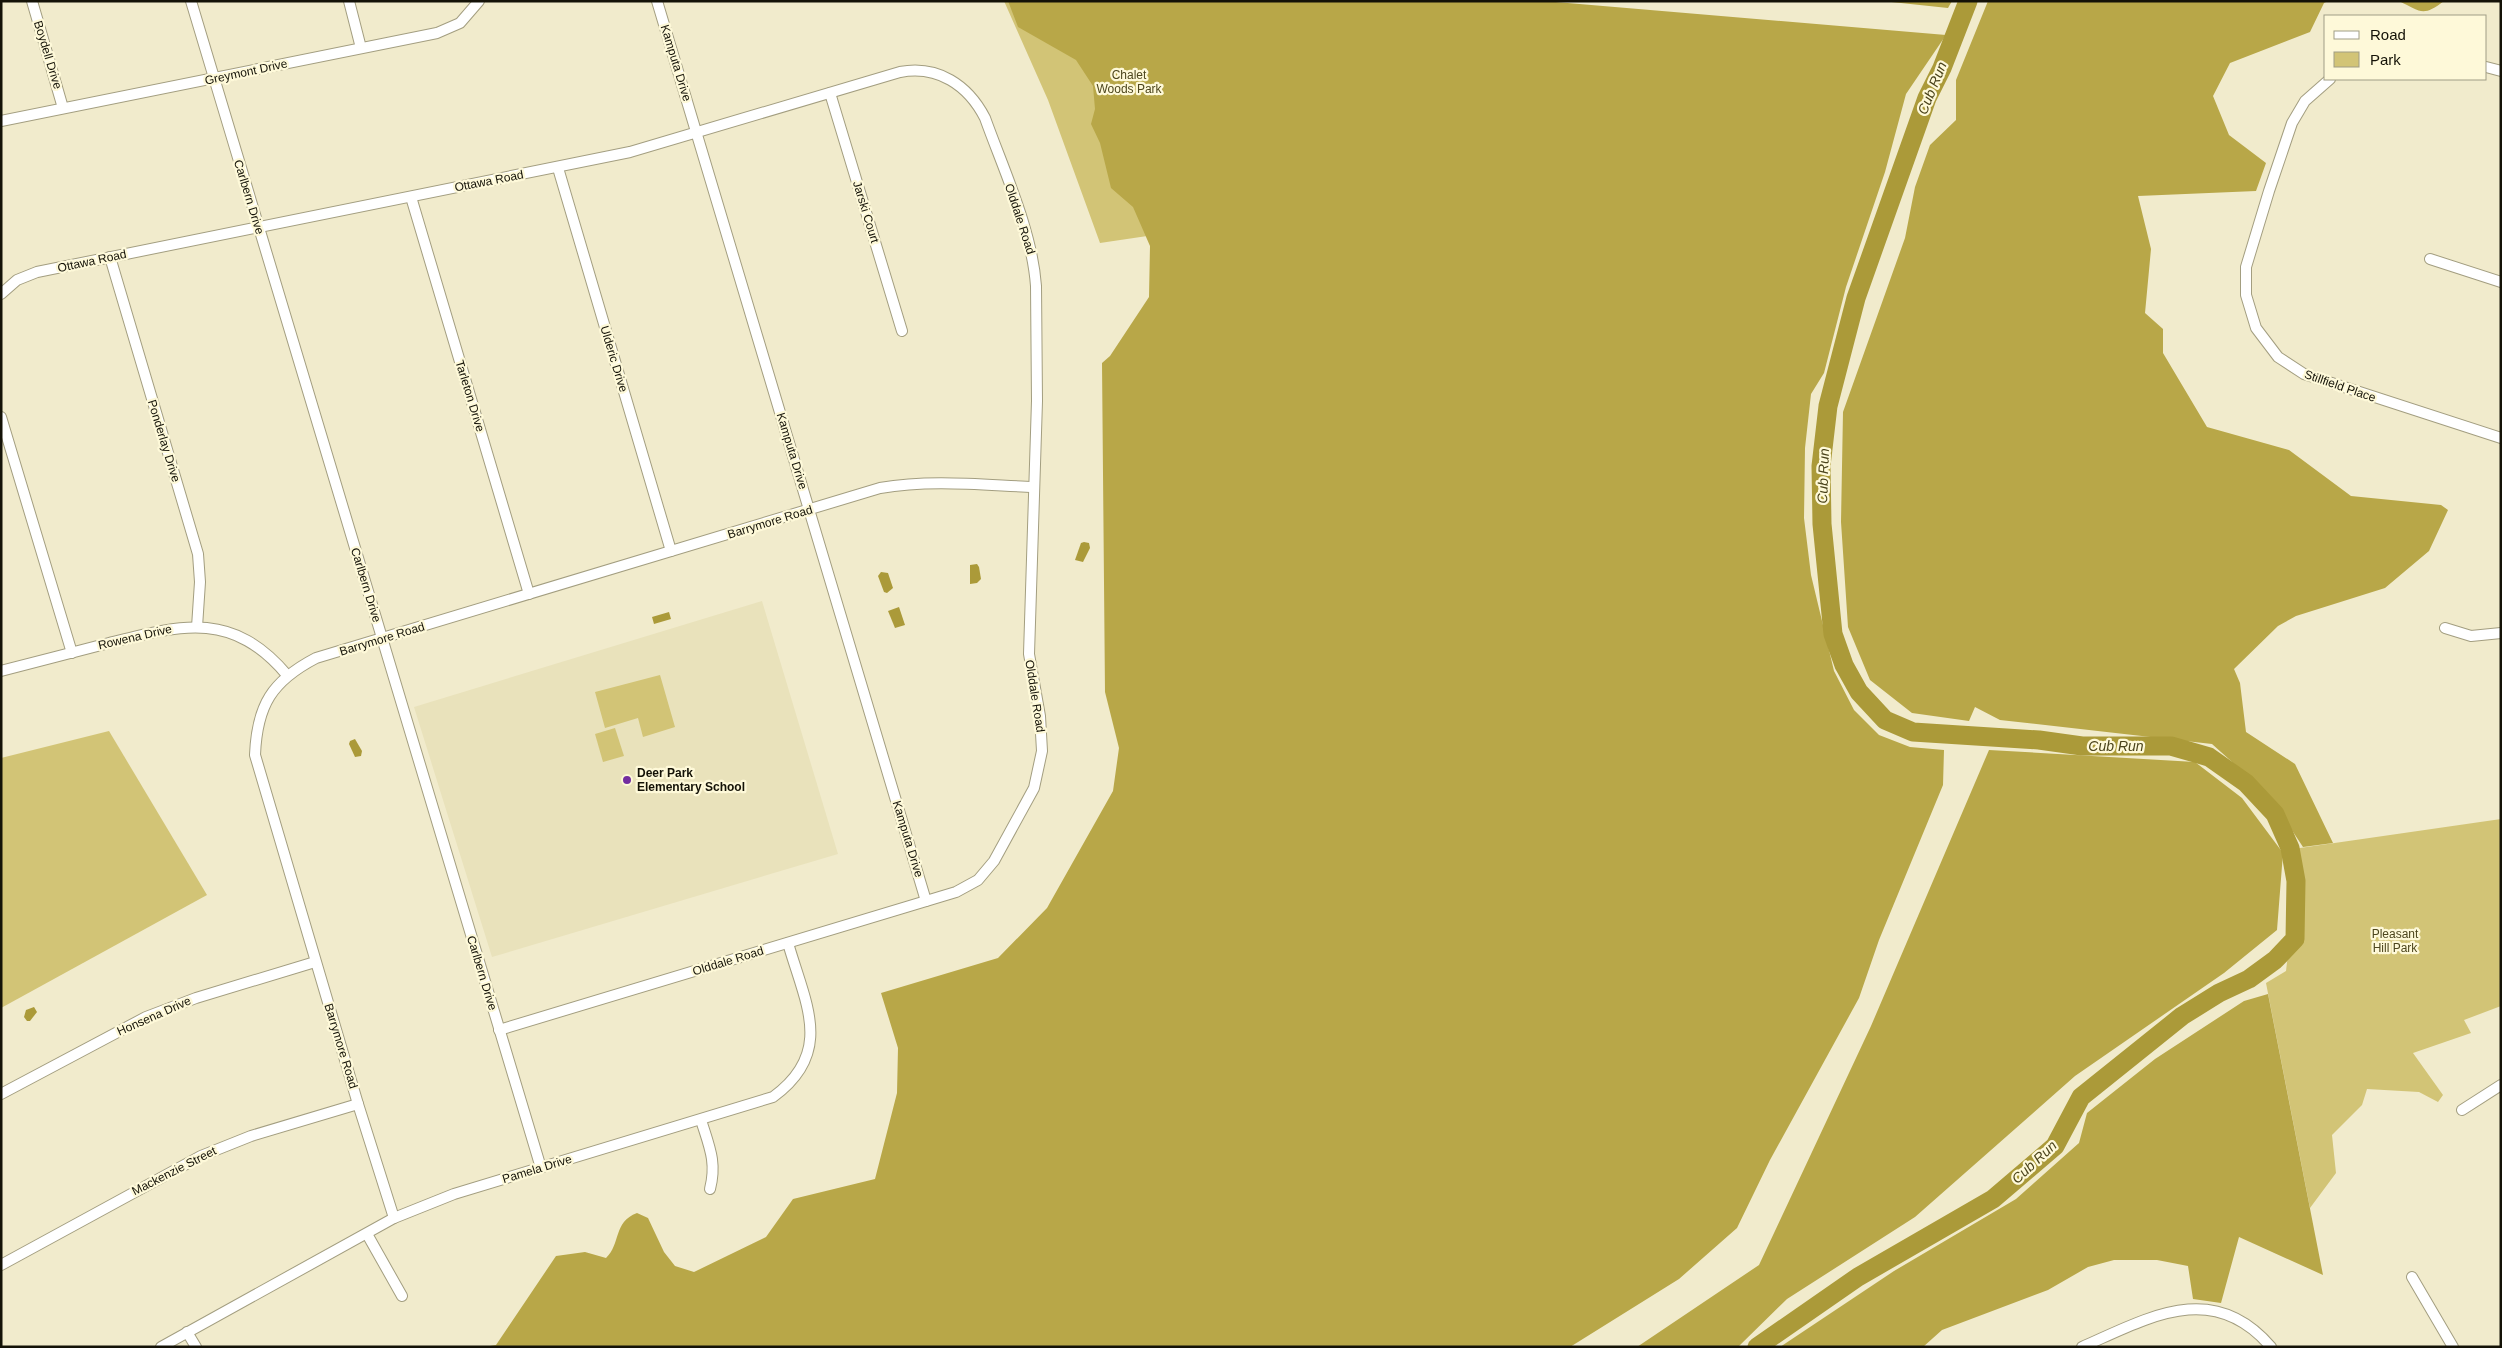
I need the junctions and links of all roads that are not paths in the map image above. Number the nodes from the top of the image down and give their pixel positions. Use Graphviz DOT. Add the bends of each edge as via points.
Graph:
graph roads {
  1 [pos="32,1"];
  2 [pos="191,1"];
  3 [pos="349,1"];
  4 [pos="479,1"];
  5 [pos="657,1"];
  6 [pos="361,48"];
  7 [pos="2487,68"];
  8 [pos="2501,72"];
  9 [pos="214,79"];
  10 [pos="2329,80"];
  11 [pos="830,93"];
  12 [pos="971,95"];
  13 [pos="63,108"];
  14 [pos="1,121"];
  15 [pos="696,133"];
  16 [pos="558,168"];
  17 [pos="411,197"];
  18 [pos="258,227"];
  19 [pos="110,257"];
  20 [pos="2430,259"];
  21 [pos="2501,282"];
  22 [pos="1,294"];
  23 [pos="902,331"];
  24 [pos="1,417"];
  25 [pos="2501,438"];
  26 [pos="1034,487"];
  27 [pos="809,510"];
  28 [pos="671,551"];
  29 [pos="529,594"];
  30 [pos="198,627"];
  31 [pos="2445,628"];
  32 [pos="2501,634"];
  33 [pos="382,639"];
  34 [pos="72,653"];
  35 [pos="1,671"];
  36 [pos="287,675"];
  37 [pos="926,901"];
  38 [pos="788,943"];
  39 [pos="315,962"];
  40 [pos="499,1030"];
  41 [pos="2501,1085"];
  42 [pos="1,1094"];
  43 [pos="358,1104"];
  44 [pos="2462,1110"];
  45 [pos="701,1120"];
  46 [pos="540,1168"];
  47 [pos="710,1189"];
  48 [pos="394,1218"];
  49 [pos="367,1234"];
  50 [pos="1,1264"];
  51 [pos="2412,1277"];
  52 [pos="402,1296"];
  53 [pos="187,1332"];
  54 [pos="161,1347"];
  55 [pos="196,1347"];
  56 [pos="2082,1347"];
  57 [pos="2271,1347"];
  58 [pos="2453,1347"];
  1 -- 13 [label="street, Boydell Drive"];
  2 -- 9 [label="street, Carlbern Drive"];
  3 -- 6 [label="street"];
  4 -- 6 [label="street, Greymont Drive" via="472,12 450,28"];
  5 -- 15 [label="street, Kamputa Drive"];
  6 -- 9 [label="street, Greymont Drive"];
  7 -- 8 [label="street"];
  9 -- 13 [label="street, Greymont Drive"];
  9 -- 18 [label="street, Carlbern Drive"];
  10 -- 25 [label="street, Stillfield Place" via="2305,101 2292,123 2248,258 2246,295 2256,328 2278,357 2304,374"];
  11 -- 12 [label="street, Ottawa Road" via="900,72 924,71 950,78"];
  11 -- 15 [label="street, Ottawa Road"];
  11 -- 23 [label="street, Jarski Court"];
  12 -- 26 [label="street, Olddale Road" via="985,118 1035,267 1037,401"];
  13 -- 14 [label="street, Greymont Drive"];
  15 -- 16 [label="street, Ottawa Road"];
  15 -- 27 [label="street, Kamputa Drive"];
  16 -- 17 [label="street, Ottawa Road"];
  16 -- 28 [label="street, Ulderic Drive"];
  17 -- 18 [label="street, Ottawa Road"];
  17 -- 29 [label="street, Tarleton Drive"];
  18 -- 19 [label="street, Ottawa Road"];
  18 -- 33 [label="street, Carlbern Drive"];
  19 -- 22 [label="street, Ottawa Road" via="27,275"];
  19 -- 30 [label="street, Ponderlay Drive" via="198,554"];
  20 -- 21 [label="street"];
  24 -- 34 [label="street"];
  26 -- 27 [label="street, Barrymore Road" via="910,483 880,488"];
  26 -- 37 [label="street, Olddale Road" via="1029,654 1042,730 1039,774 988,870 964,888"];
  27 -- 28 [label="street, Barrymore Road"];
  27 -- 37 [label="street, Kamputa Drive"];
  28 -- 29 [label="street, Barrymore Road"];
  29 -- 33 [label="street, Barrymore Road"];
  30 -- 34 [label="street, Rowena Drive" via="166,629"];
  30 -- 36 [label="street, Rowena Drive" via="230,634 256,646"];
  31 -- 32 [label="street" via="2470,636"];
  33 -- 36 [label="street, Barrymore Road" via="316,658"];
  33 -- 40 [label="street, Carlbern Drive"];
  34 -- 35 [label="street, Rowena Drive"];
  36 -- 39 [label="street, Barrymore Road" via="261,712 255,755"];
  37 -- 38 [label="street, Olddale Road"];
  38 -- 40 [label="street, Olddale Road"];
  38 -- 45 [label="street, Pamela Drive" via="811,1025 811,1041 805,1062 788,1086 773,1096"];
  39 -- 42 [label="street, Honsena Drive" via="196,998 146,1017"];
  39 -- 43 [label="street, Barrymore Road"];
  40 -- 46 [label="street, Carlbern Drive"];
  41 -- 44 [label="street"];
  43 -- 48 [label="street, Barrymore Road"];
  43 -- 50 [label="street, Mackenzie Street" via="251,1136 201,1156"];
  45 -- 46 [label="street, Pamela Drive"];
  45 -- 47 [label="street" via="713,1157"];
  46 -- 48 [label="street, Pamela Drive" via="454,1194"];
  48 -- 49 [label="street, Pamela Drive"];
  49 -- 52 [label="street"];
  49 -- 53 [label="street, Pamela Drive"];
  51 -- 58 [label="street"];
  53 -- 54 [label="street, Pamela Drive"];
  53 -- 55 [label="street"];
  56 -- 57 [label="street" via="2161,1313 2188,1308 2230,1315 2253,1329"];
}
